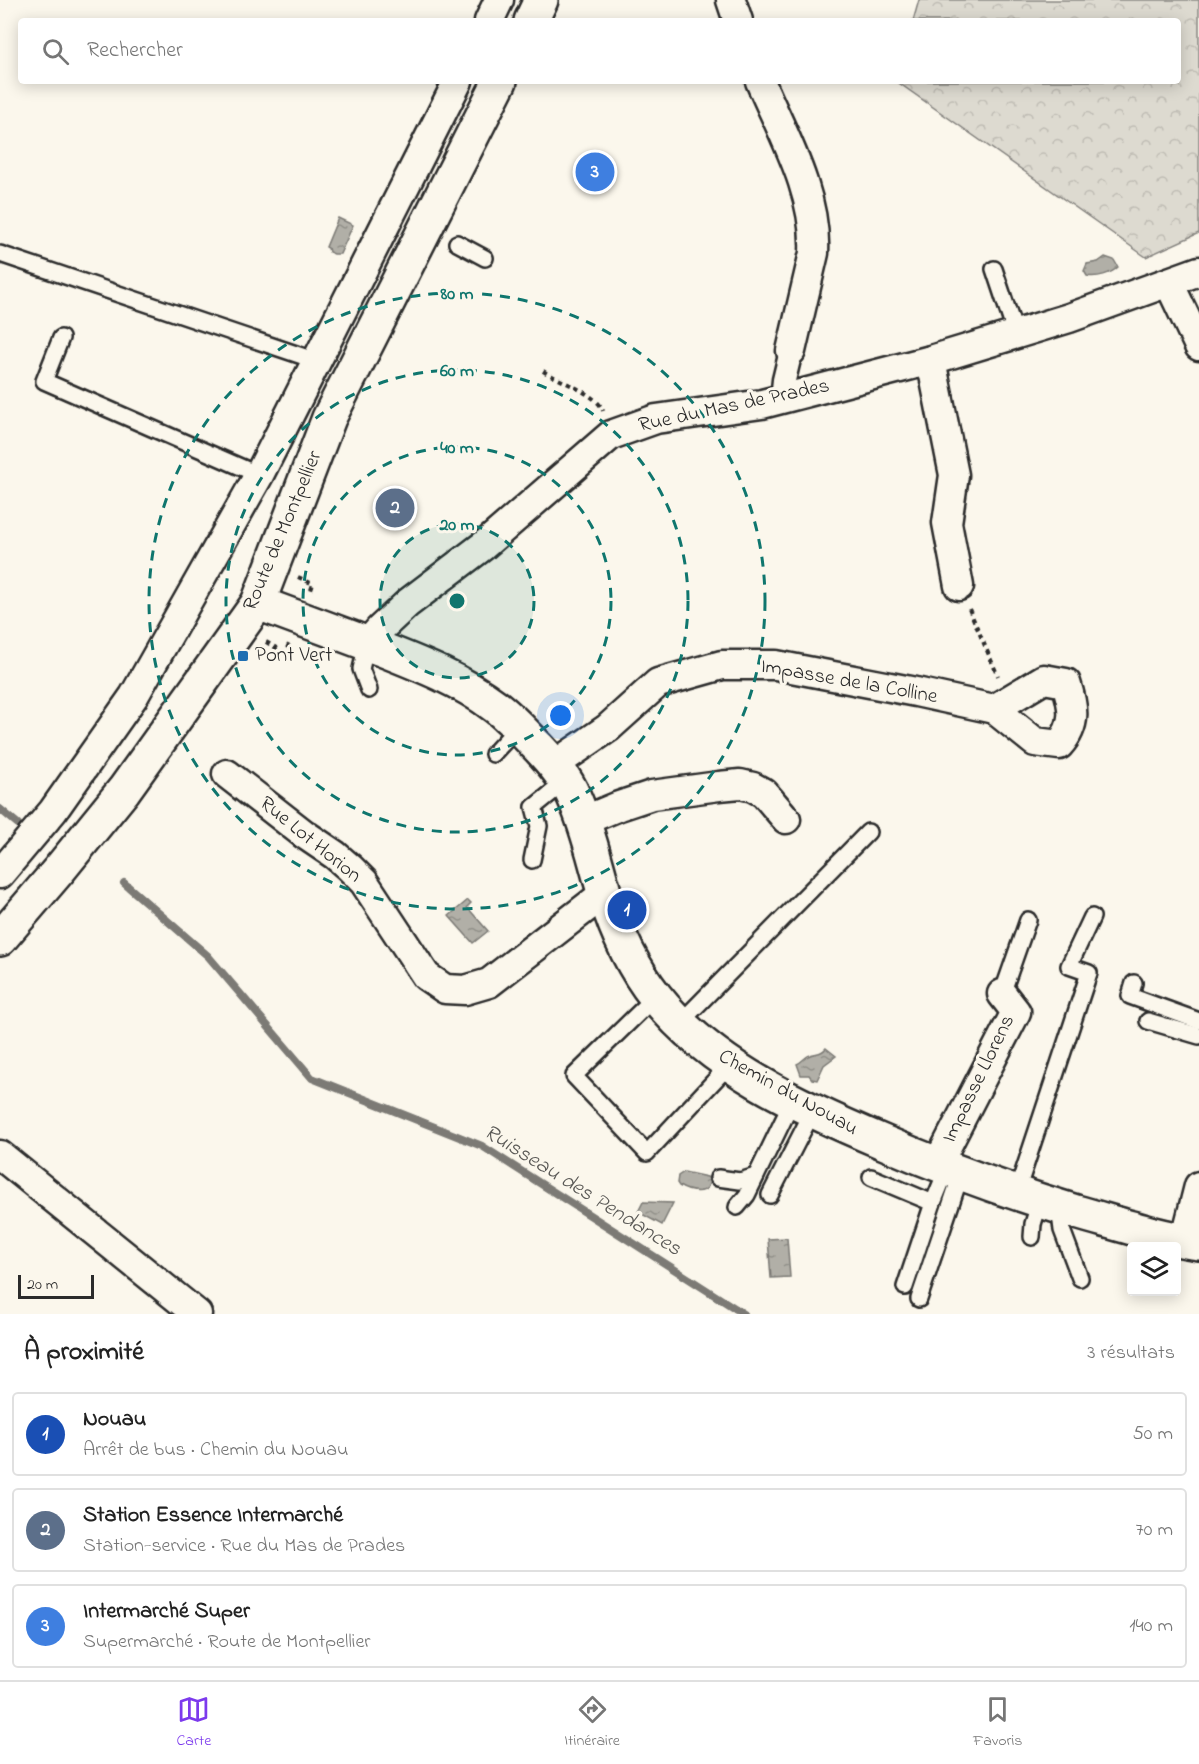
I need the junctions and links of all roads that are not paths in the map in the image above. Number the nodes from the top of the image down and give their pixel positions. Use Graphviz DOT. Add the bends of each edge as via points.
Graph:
graph roads {
  1 [pos="499,0"];
  2 [pos="541,0"];
  3 [pos="731,0"];
  4 [pos="490,18"];
  5 [pos="532,18"];
  6 [pos="737,18"];
  7 [pos="456,84"];
  8 [pos="498,84"];
  9 [pos="761,84"];
  10 [pos="458,243"];
  11 [pos="0,254"];
  12 [pos="485,258"];
  13 [pos="994,268"];
  14 [pos="1199,271"];
  15 [pos="1169,283"];
  16 [pos="1016,335"];
  17 [pos="61,338"];
  18 [pos="1199,346"];
  19 [pos="791,351"];
  20 [pos="931,360"];
  21 [pos="317,361"];
  22 [pos="782,399"];
  23 [pos="259,475"];
  24 [pos="959,586"];
  25 [pos="258,603"];
  26 [pos="367,644"];
  27 [pos="369,690"];
  28 [pos="1003,704"];
  29 [pos="518,727"];
  30 [pos="493,754"];
  31 [pos="560,773"];
  32 [pos="227,774"];
  33 [pos="786,819"];
  34 [pos="584,821"];
  35 [pos="868,832"];
  36 [pos="532,860"];
  37 [pos="0,874"];
  38 [pos="604,893"];
  39 [pos="1092,917"];
  40 [pos="1028,920"];
  41 [pos="0,939"];
  42 [pos="1134,983"];
  43 [pos="1002,994"];
  44 [pos="656,996"];
  45 [pos="1199,1021"];
  46 [pos="1148,1022"];
  47 [pos="680,1023"];
  48 [pos="1199,1036"];
  49 [pos="730,1064"];
  50 [pos="803,1105"];
  51 [pos="0,1155"];
  52 [pos="948,1169"];
  53 [pos="756,1176"];
  54 [pos="871,1177"];
  55 [pos="718,1178"];
  56 [pos="1199,1186"];
  57 [pos="770,1195"];
  58 [pos="1038,1200"];
  59 [pos="933,1203"];
  60 [pos="737,1207"];
  61 [pos="1032,1237"];
  62 [pos="1192,1242"];
  63 [pos="1080,1278"];
  64 [pos="905,1287"];
  65 [pos="919,1299"];
  66 [pos="197,1314"];
  1 -- 4 [label="street"];
  2 -- 5 [label="street"];
  3 -- 6 [label="street"];
  7 -- 21 [label="street, Route de Montpellier"];
  8 -- 25 [label="street, Route de Montpellier" via="329,418"];
  9 -- 19 [label="street" via="798,168 812,213 814,253"];
  10 -- 12 [label="lane"];
  11 -- 21 [label="lane"];
  13 -- 16 [label="lane"];
  14 -- 15 [label="street, Rue du Mas de Prades"];
  15 -- 16 [label="street, Rue du Mas de Prades"];
  15 -- 18 [label="street"];
  16 -- 20 [label="street, Rue du Mas de Prades"];
  17 -- 23 [label="lane" via="44,381"];
  19 -- 22 [label="street"];
  20 -- 22 [label="street, Rue du Mas de Prades"];
  20 -- 24 [label="street" via="954,475 947,524"];
  21 -- 23 [label="street, Route de Montpellier"];
  22 -- 26 [label="street, Rue du Mas de Prades" via="656,419 611,435 483,546 408,603"];
  23 -- 37 [label="street, Route de Montpellier" via="134,696 53,811"];
  25 -- 26 [label="street, Chemin du Nouau"];
  25 -- 41 [label="street, Route de Montpellier" via="124,790"];
  26 -- 27 [label="lane" via="361,669"];
  26 -- 29 [label="street, Chemin du Nouau" via="427,666 498,708"];
  28 -- 31 [label="street, Impasse de la Colline" via="776,665 722,665 658,684"];
  29 -- 30 [label="lane"];
  29 -- 31 [label="street, Chemin du Nouau"];
  31 -- 34 [label="street, Chemin du Nouau"];
  31 -- 36 [label="lane" via="534,807 539,826"];
  32 -- 38 [label="street, Rue Lot Horion" via="350,868 364,882 426,976 445,989 465,990 489,982"];
  33 -- 34 [label="street" via="764,793 740,784 652,795"];
  34 -- 38 [label="street, Chemin du Nouau"];
  35 -- 47 [label="lane"];
  38 -- 44 [label="street, Chemin du Nouau" via="619,934"];
  39 -- 58 [label="lane" via="1070,966 1089,973"];
  40 -- 43 [label="lane"];
  42 -- 45 [label="lane" via="1130,996"];
  43 -- 52 [label="street, Impasse Llorens" via="1016,1012"];
  44 -- 47 [label="street, Chemin du Nouau"];
  44 -- 49 [label="lane" via="574,1076 647,1153"];
  46 -- 48 [label="lane"];
  47 -- 49 [label="street, Chemin du Nouau"];
  49 -- 50 [label="street, Chemin du Nouau"];
  50 -- 52 [label="street, Chemin du Nouau"];
  50 -- 53 [label="lane"];
  50 -- 57 [label="lane"];
  51 -- 66 [label="street"];
  52 -- 58 [label="street, Chemin du Nouau"];
  52 -- 59 [label="lane"];
  52 -- 65 [label="lane"];
  53 -- 55 [label="lane" via="740,1181"];
  53 -- 60 [label="lane"];
  54 -- 59 [label="lane"];
  56 -- 62 [label="street"];
  58 -- 61 [label="lane"];
  58 -- 62 [label="street, Chemin du Nouau"];
  58 -- 63 [label="lane" via="1062,1230"];
  59 -- 64 [label="lane"];
}
